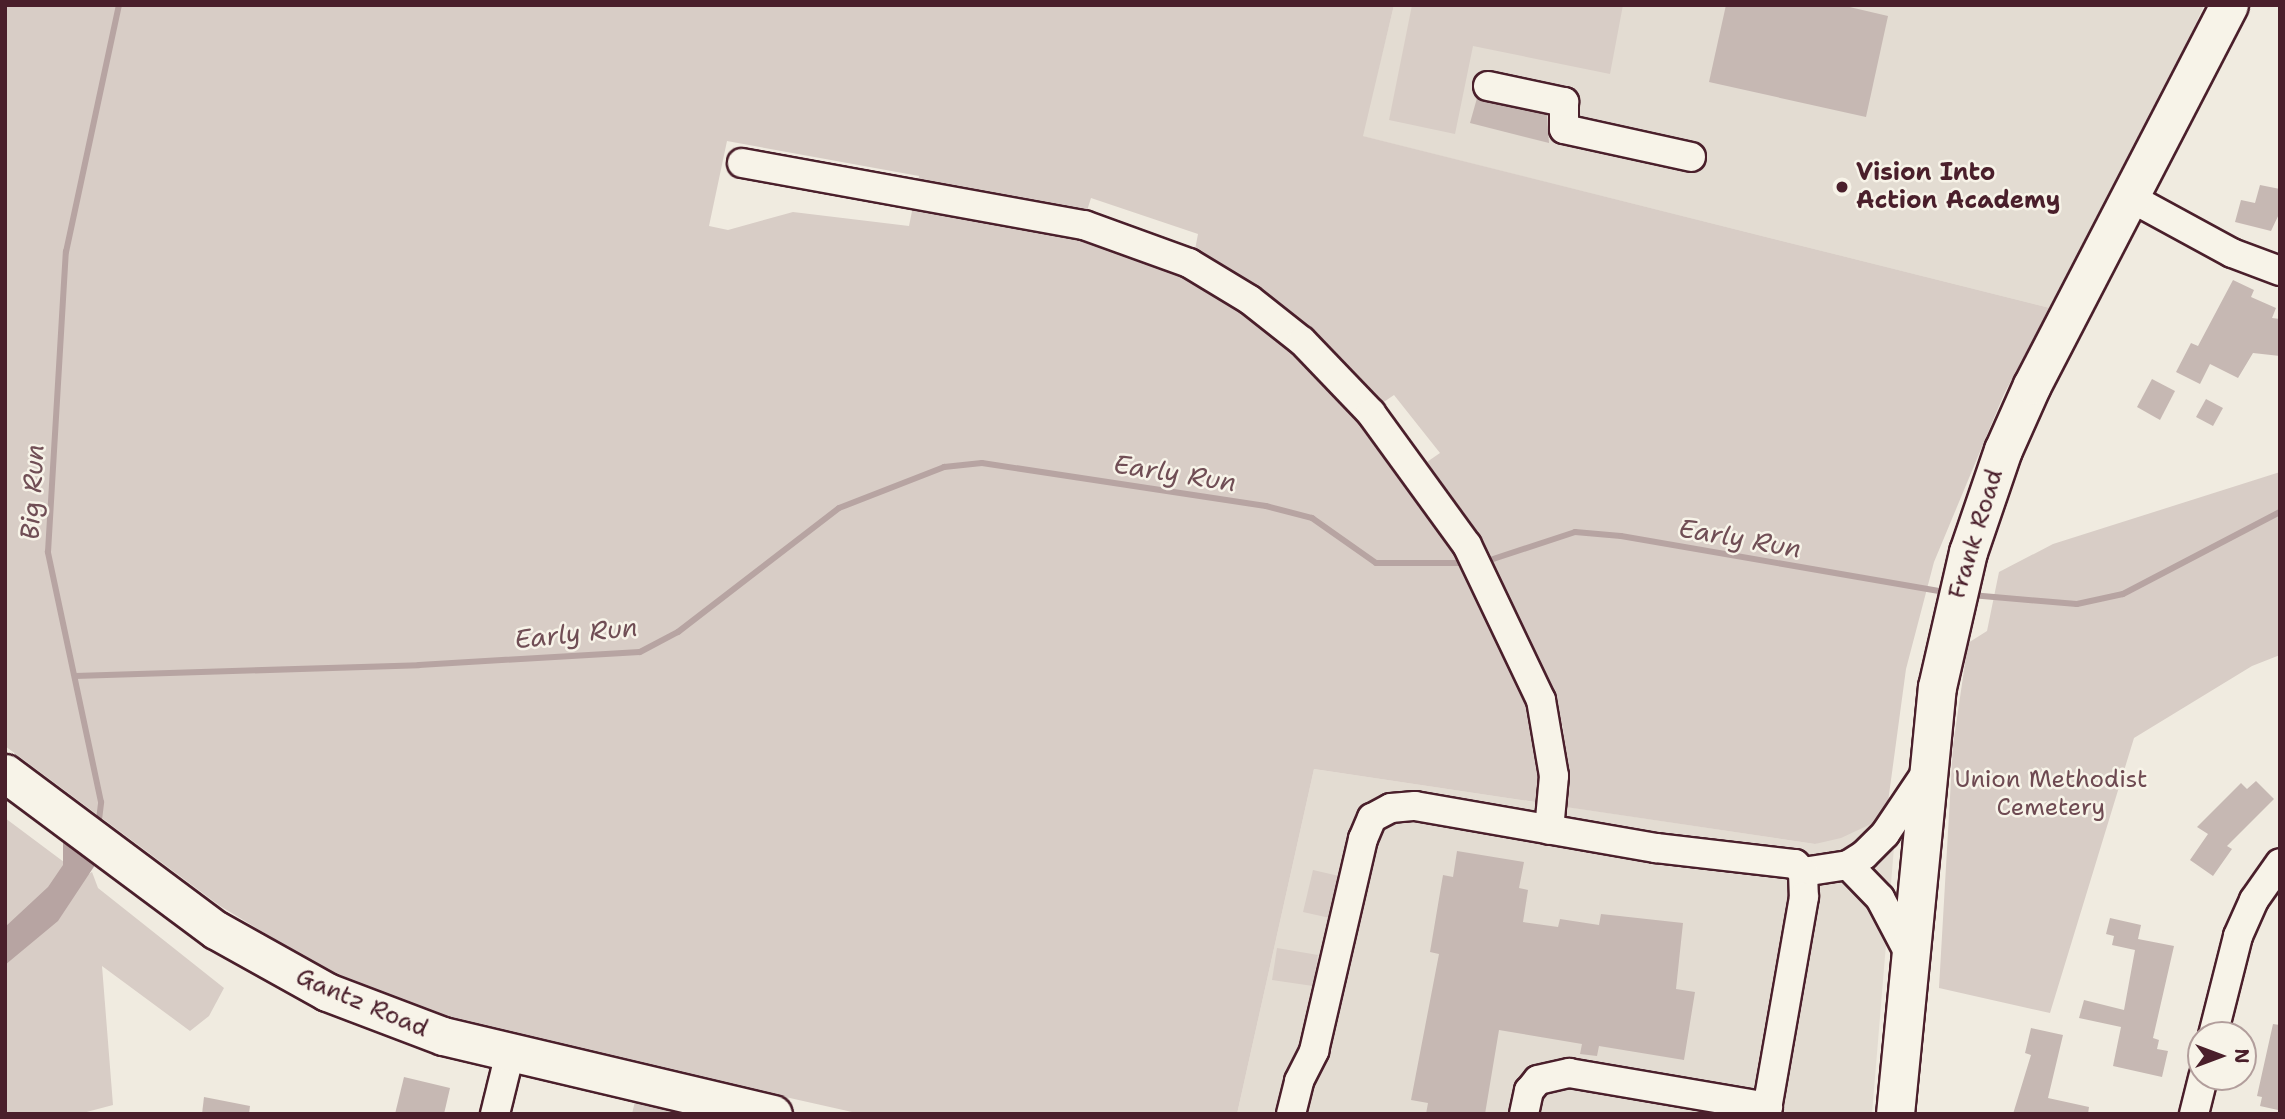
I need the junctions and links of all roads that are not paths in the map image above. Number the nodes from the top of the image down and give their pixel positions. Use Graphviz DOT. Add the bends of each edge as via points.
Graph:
graph roads {
  1 [pos="2229,5"];
  2 [pos="1488,86"];
  3 [pos="1691,157"];
  4 [pos="742,163"];
  5 [pos="2131,198"];
  6 [pos="2280,271"];
  7 [pos="1928,770"];
  8 [pos="5,773"];
  9 [pos="1549,830"];
  10 [pos="2280,863"];
  11 [pos="1848,865"];
  12 [pos="1803,872"];
  13 [pos="1911,957"];
  14 [pos="2217,1021"];
  15 [pos="510,1053"];
  16 [pos="2200,1091"];
  17 [pos="1767,1110"];
  18 [pos="495,1114"];
  19 [pos="774,1114"];
  20 [pos="1292,1114"];
  21 [pos="1524,1114"];
  22 [pos="1895,1114"];
  23 [pos="2194,1114"];
  1 -- 5 [label="main road, Frank Road"];
  2 -- 3 [label="street" via="1564,102 1564,129"];
  4 -- 9 [label="street" via="1084,225 1189,262 1250,300 1302,341 1371,413 1467,545 1484,578 1541,700 1554,776"];
  5 -- 6 [label="street" via="2232,253"];
  5 -- 7 [label="main road, Frank Road" via="2032,385 2003,450 1951,617"];
  7 -- 11 [label="street" via="1885,834"];
  7 -- 13 [label="main road, Frank Road"];
  8 -- 15 [label="main road, Gantz Road" via="216,930 295,976 385,1016"];
  9 -- 12 [label="street" via="1656,848 1777,859 1795,864"];
  9 -- 20 [label="street" via="1415,806 1391,808 1372,818 1314,1051 1299,1081"];
  10 -- 14 [label="street" via="2254,900 2238,936"];
  11 -- 12 [label="street"];
  11 -- 13 [label="street" via="1880,898"];
  12 -- 17 [label="street" via="1804,897"];
  13 -- 22 [label="main road, Frank Road"];
  15 -- 18 [label="street"];
  15 -- 19 [label="main road, Gantz Road"];
  16 -- 23 [label="street"];
  17 -- 21 [label="street" via="1569,1073 1538,1080 1529,1091"];
}
